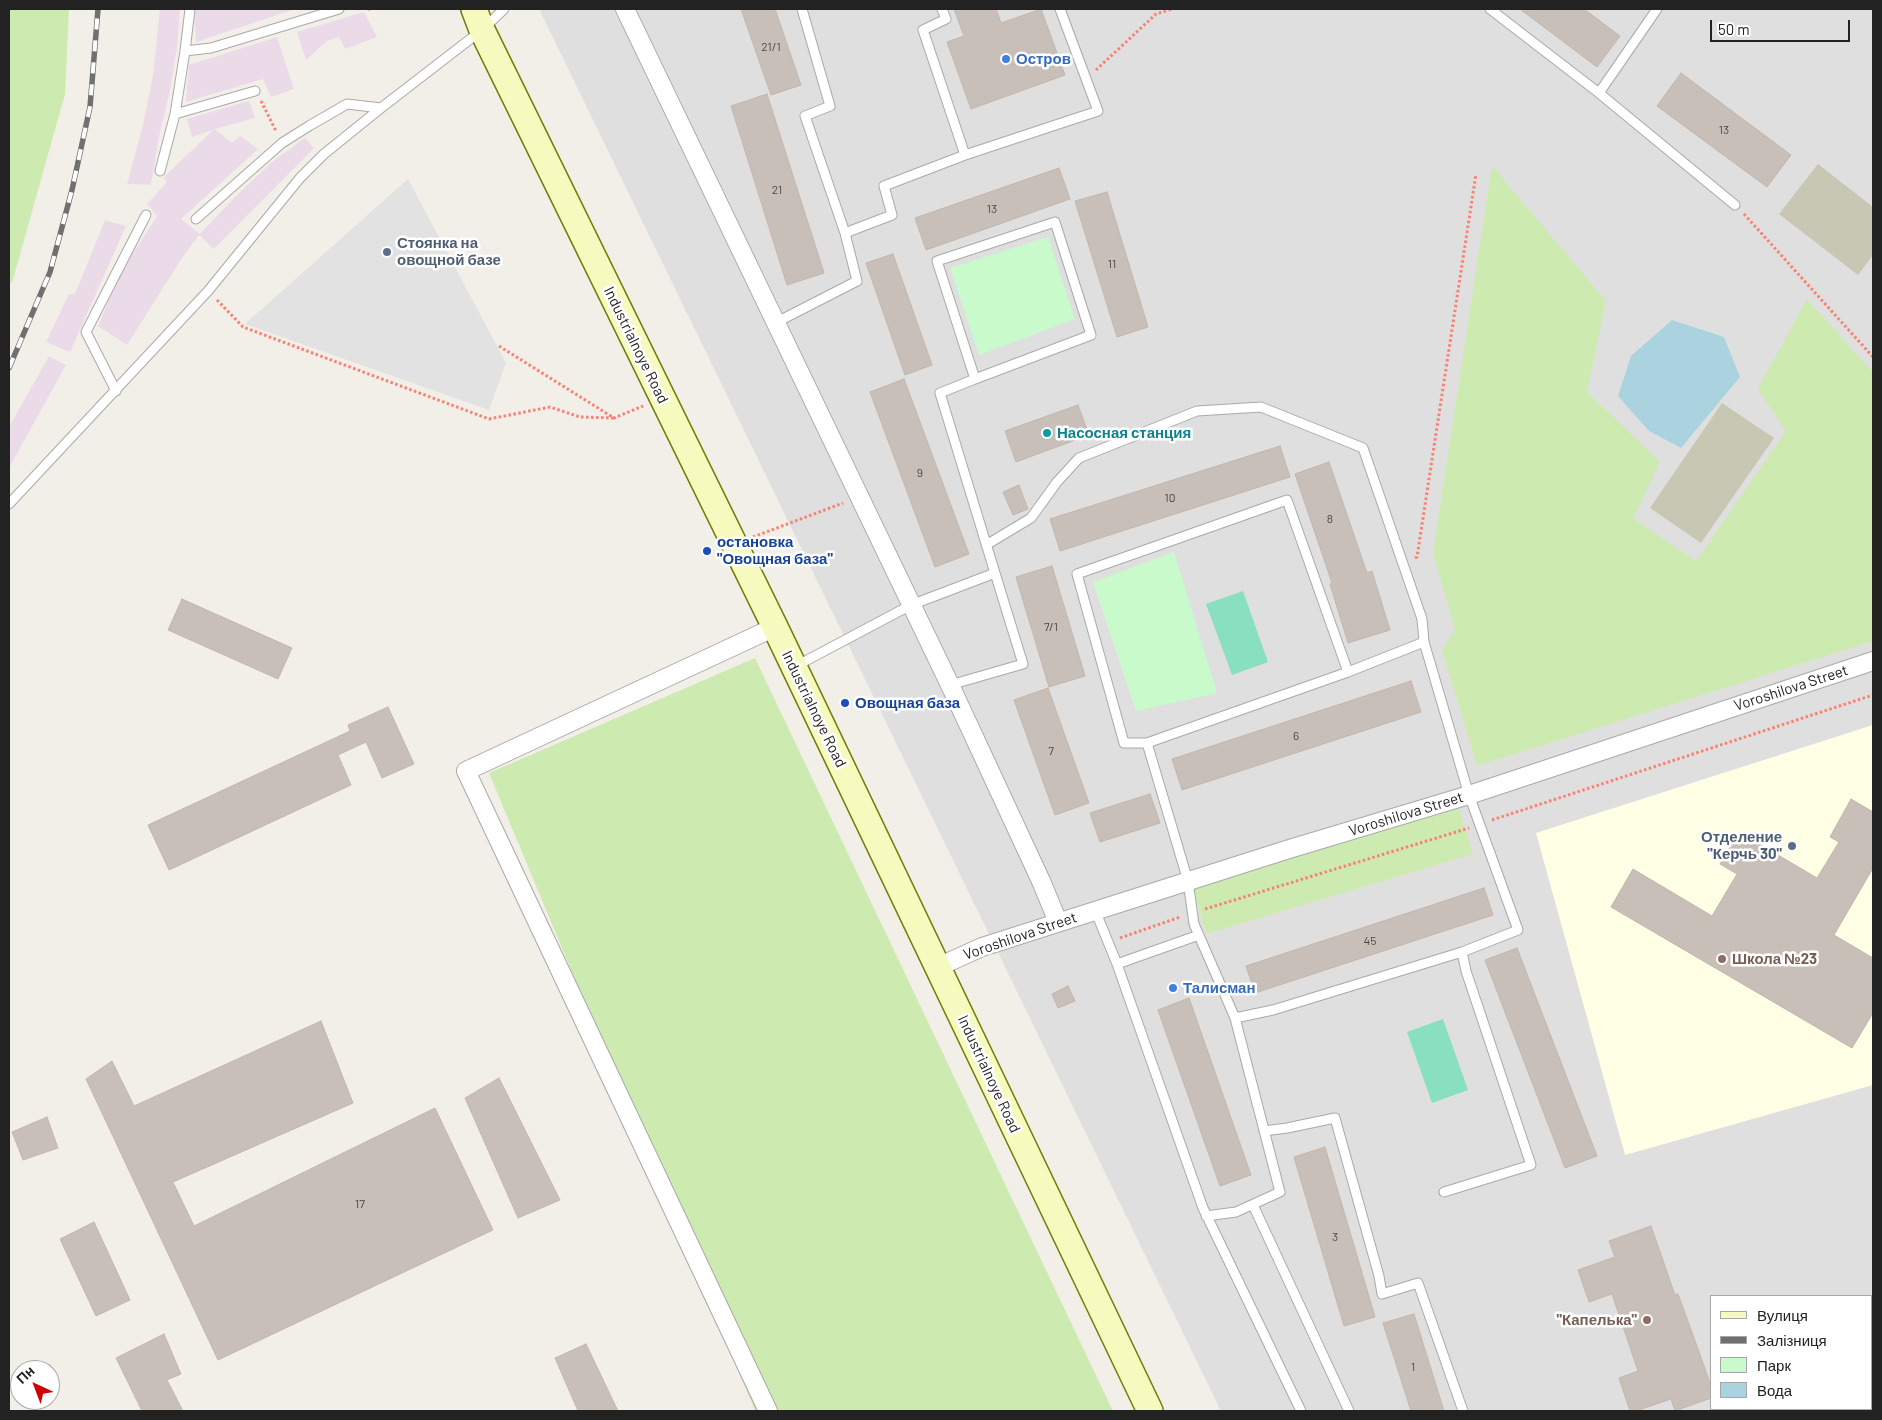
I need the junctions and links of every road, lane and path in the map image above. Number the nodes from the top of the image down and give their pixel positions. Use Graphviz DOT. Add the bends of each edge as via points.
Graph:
graph roads {
  1 [pos="190,9"];
  2 [pos="339,9"];
  3 [pos="504,9"];
  4 [pos="625,9"];
  5 [pos="802,9"];
  6 [pos="942,9"];
  7 [pos="1060,9"];
  8 [pos="1172,9"];
  9 [pos="1490,9"];
  10 [pos="1657,9"];
  11 [pos="478,19"];
  12 [pos="185,51"];
  13 [pos="1086,79"];
  14 [pos="255,91"];
  15 [pos="1599,93"];
  16 [pos="381,108"];
  17 [pos="175,114"];
  18 [pos="282,143"];
  19 [pos="965,155"];
  20 [pos="160,171"];
  21 [pos="1476,174"];
  22 [pos="1735,205"];
  23 [pos="146,215"];
  24 [pos="196,219"];
  25 [pos="845,233"];
  26 [pos="208,291"];
  27 [pos="775,323"];
  28 [pos="499,346"];
  29 [pos="1873,356"];
  30 [pos="975,379"];
  31 [pos="116,391"];
  32 [pos="662,399"];
  33 [pos="614,418"];
  34 [pos="859,496"];
  35 [pos="9,504"];
  36 [pos="734,544"];
  37 [pos="986,545"];
  38 [pos="1404,567"];
  39 [pos="995,573"];
  40 [pos="911,605"];
  41 [pos="774,628"];
  42 [pos="1424,642"];
  43 [pos="1873,661"];
  44 [pos="793,667"];
  45 [pos="1348,672"];
  46 [pos="950,685"];
  47 [pos="1147,743"];
  48 [pos="1469,795"];
  49 [pos="1188,881"];
  50 [pos="1095,910"];
  51 [pos="1058,922"];
  52 [pos="1199,935"];
  53 [pos="1462,952"];
  54 [pos="1117,964"];
  55 [pos="938,967"];
  56 [pos="1235,1018"];
  57 [pos="1264,1131"];
  58 [pos="1444,1192"];
  59 [pos="1252,1205"];
  60 [pos="1206,1216"];
  61 [pos="768,1411"];
  62 [pos="1150,1411"];
  63 [pos="1301,1411"];
  64 [pos="1349,1411"];
  65 [pos="1463,1411"];
  1 -- 12 [label="lane"];
  2 -- 12 [label="lane" via="211,48"];
  3 -- 11 [label="lane"];
  4 -- 27 [label="street"];
  5 -- 25 [label="lane" via="830,106 805,116"];
  6 -- 19 [label="lane" via="946,19 923,30"];
  7 -- 13 [label="lane"];
  8 -- 13 [label="path" via="1156,14"];
  9 -- 15 [label="lane"];
  10 -- 15 [label="lane"];
  11 -- 16 [label="lane"];
  11 -- 32 [label="main road, Industrialnoye Road"];
  12 -- 17 [label="lane"];
  13 -- 19 [label="lane" via="1098,111"];
  14 -- 17 [label="lane"];
  14 -- 18 [label="path"];
  15 -- 22 [label="lane"];
  16 -- 18 [label="lane" via="347,104"];
  16 -- 26 [label="lane" via="300,178"];
  17 -- 20 [label="lane"];
  18 -- 24 [label="lane"];
  19 -- 25 [label="lane" via="884,186 892,215"];
  21 -- 38 [label="path" via="1417,557"];
  22 -- 29 [label="path"];
  23 -- 31 [label="lane" via="86,332"];
  25 -- 27 [label="lane" via="857,281"];
  26 -- 31 [label="lane"];
  26 -- 33 [label="path" via="242,327 489,419 550,407 580,417"];
  27 -- 34 [label="street"];
  28 -- 33 [label="path"];
  30 -- 30 [label="lane" via="937,261 1055,222 1091,335"];
  30 -- 37 [label="lane" via="940,393"];
  31 -- 35 [label="lane"];
  32 -- 33 [label="path"];
  32 -- 36 [label="main road, Industrialnoye Road"];
  34 -- 36 [label="path"];
  34 -- 40 [label="street"];
  36 -- 41 [label="main road, Industrialnoye Road"];
  37 -- 38 [label="lane" via="1031,518 1079,458 1197,411 1261,407 1363,448"];
  37 -- 39 [label="lane"];
  38 -- 42 [label="lane" via="1422,619"];
  39 -- 40 [label="lane"];
  39 -- 46 [label="lane" via="1023,664"];
  40 -- 44 [label="lane"];
  40 -- 46 [label="street"];
  41 -- 44 [label="main road, Industrialnoye Road"];
  41 -- 61 [label="street" via="466,771"];
  42 -- 45 [label="lane"];
  42 -- 48 [label="lane"];
  43 -- 48 [label="street, Voroshilova Street"];
  44 -- 55 [label="main road, Industrialnoye Road"];
  45 -- 47 [label="lane"];
  45 -- 47 [label="lane" via="1286,500 1078,574 1124,743"];
  46 -- 51 [label="street"];
  47 -- 49 [label="lane"];
  48 -- 49 [label="street, Voroshilova Street"];
  48 -- 53 [label="lane" via="1518,930"];
  49 -- 50 [label="street, Voroshilova Street"];
  49 -- 52 [label="lane" via="1194,924"];
  50 -- 51 [label="street, Voroshilova Street"];
  50 -- 54 [label="lane"];
  51 -- 55 [label="street, Voroshilova Street" via="978,948"];
  52 -- 54 [label="lane"];
  52 -- 56 [label="lane"];
  53 -- 56 [label="lane" via="1273,1010"];
  53 -- 58 [label="lane" via="1531,1165"];
  54 -- 60 [label="lane"];
  55 -- 62 [label="main road, Industrialnoye Road"];
  56 -- 57 [label="lane"];
  57 -- 59 [label="lane" via="1280,1192"];
  57 -- 65 [label="lane" via="1336,1118 1382,1294 1418,1283"];
  59 -- 60 [label="lane" via="1236,1212"];
  59 -- 64 [label="lane"];
  60 -- 63 [label="lane"];
}
